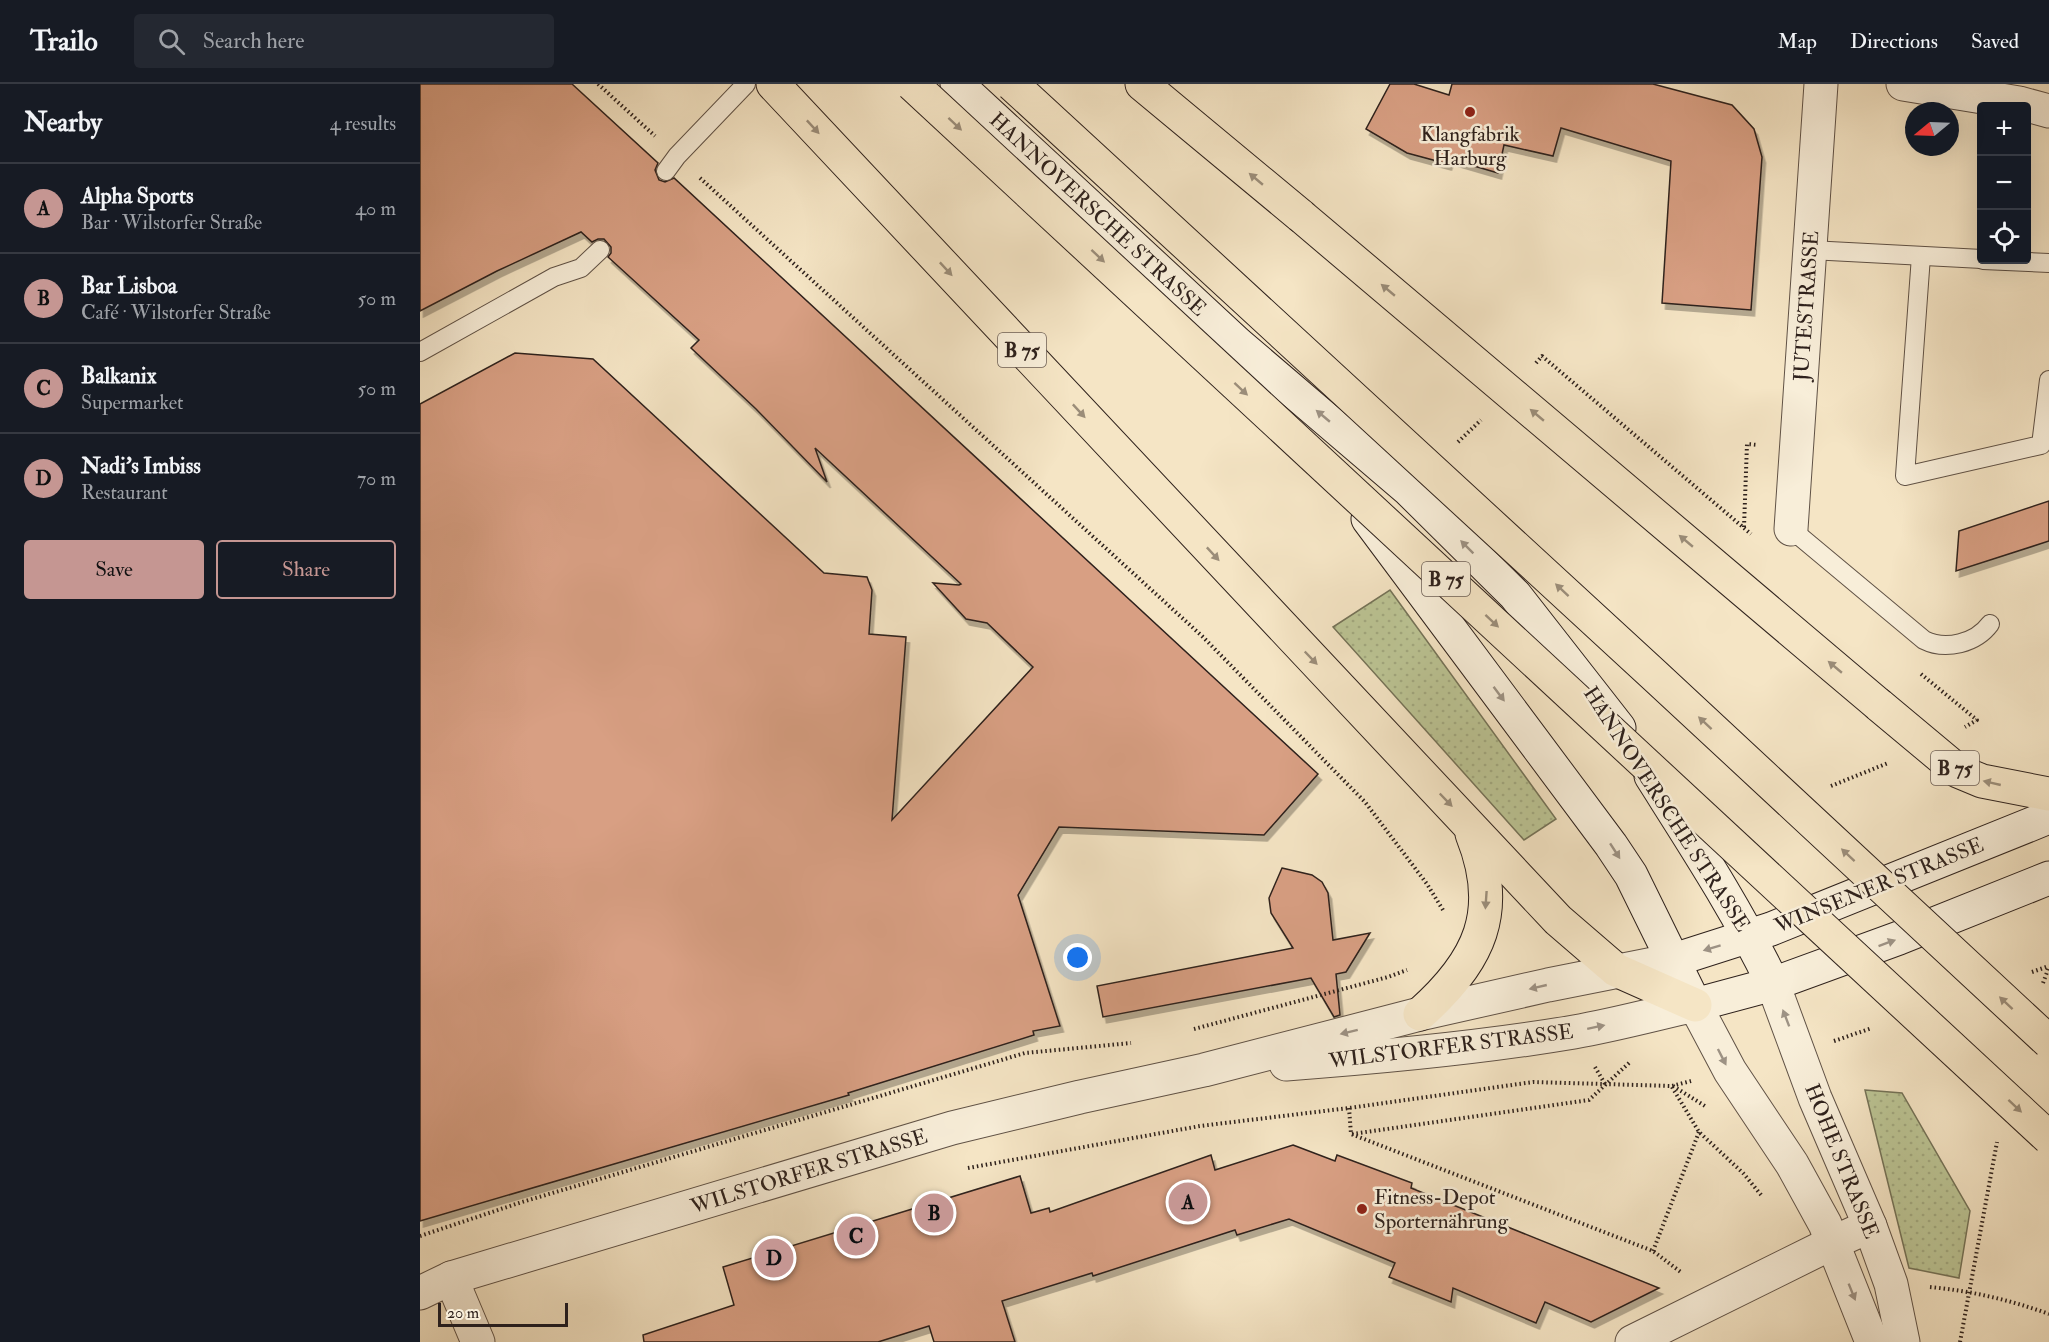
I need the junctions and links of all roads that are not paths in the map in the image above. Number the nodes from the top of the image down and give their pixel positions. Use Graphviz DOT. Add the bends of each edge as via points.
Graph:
graph roads {
  1 [pos="746,84"];
  2 [pos="773,84"];
  3 [pos="912,84"];
  4 [pos="957,84"];
  5 [pos="1012,84"];
  6 [pos="1142,84"];
  7 [pos="1821,84"];
  8 [pos="1903,84"];
  9 [pos="2049,111"];
  10 [pos="672,164"];
  11 [pos="600,250"];
  12 [pos="1810,250"];
  13 [pos="1921,256"];
  14 [pos="1977,259"];
  15 [pos="2031,262"];
  16 [pos="2049,263"];
  17 [pos="1238,344"];
  18 [pos="420,352"];
  19 [pos="2049,380"];
  20 [pos="1791,529"];
  21 [pos="1990,624"];
  22 [pos="2049,794"];
  23 [pos="2049,817"];
  24 [pos="1468,824"];
  25 [pos="2049,878"];
  26 [pos="1751,937"];
  27 [pos="1674,960"];
  28 [pos="1616,970"];
  29 [pos="1773,984"];
  30 [pos="1695,1005"];
  31 [pos="1420,1014"];
  32 [pos="2049,1042"];
  33 [pos="1204,1070"];
  34 [pos="2049,1138"];
  35 [pos="1870,1227"];
  36 [pos="1832,1243"];
  37 [pos="451,1278"];
  38 [pos="420,1293"];
  39 [pos="478,1342"];
  40 [pos="1632,1342"];
  41 [pos="1872,1342"];
  42 [pos="1903,1342"];
  1 -- 10 [label="lane"];
  2 -- 24 [label="highway, B 75, one-way"];
  3 -- 34 [label="highway, B 75, one-way, bridge"];
  4 -- 17 [label="street, HANNOVERSCHE STRASSE"];
  32 -- 5 [label="highway, one-way, bridge"];
  22 -- 6 [label="highway, B 75, one-way, bridge" via="1982,781 1958,771"];
  7 -- 12 [label="street, JUTESTRASSE"];
  8 -- 9 [label="street"];
  11 -- 18 [label="lane" via="581,268 554,277"];
  12 -- 13 [label="lane"];
  12 -- 20 [label="street, JUTESTRASSE"];
  13 -- 14 [label="lane"];
  13 -- 19 [label="lane" via="1905,476 2041,445"];
  15 -- 16 [label="lane"];
  26 -- 17 [label="street, HANNOVERSCHE STRASSE, one-way" via="1611,715 1515,595 1409,490"];
  17 -- 27 [label="street, HANNOVERSCHE STRASSE, one-way" via="1611,845 1631,875"];
  20 -- 21 [label="lane" via="1924,640 1934,644 1967,641"];
  23 -- 26 [label="street, WINSENER STRASSE"];
  24 -- 28 [label="highway, B 75" via="1558,920"];
  24 -- 31 [label="highway, B 75, one-way" via="1481,856 1487,904 1468,960 1447,989"];
  29 -- 25 [label="street, one-way"];
  26 -- 27 [label="street, WINSENER STRASSE, one-way"];
  26 -- 29 [label="street, HANNOVERSCHE STRASSE"];
  27 -- 28 [label="street, WILSTORFER STRASSE"];
  27 -- 30 [label="street, HANNOVERSCHE STRASSE"];
  28 -- 30 [label="highway, B 75"];
  28 -- 31 [label="street, WILSTORFER STRASSE, one-way"];
  29 -- 30 [label="street"];
  35 -- 29 [label="street, HOHE STRASSE, one-way" via="1815,1098"];
  33 -- 30 [label="street, WILSTORFER STRASSE, one-way" via="1378,1057 1524,1039"];
  30 -- 36 [label="street, HOHE STRASSE, one-way" via="1730,1071 1807,1190"];
  31 -- 33 [label="street, WILSTORFER STRASSE, one-way"];
  33 -- 37 [label="street, WILSTORFER STRASSE" via="952,1128"];
  35 -- 36 [label="street"];
  35 -- 42 [label="street, HOHE STRASSE" via="1891,1284"];
  36 -- 40 [label="street" via="1694,1294"];
  36 -- 41 [label="street, HOHE STRASSE, one-way"];
  37 -- 38 [label="street, WILSTORFER STRASSE"];
  37 -- 39 [label="street"];
}
